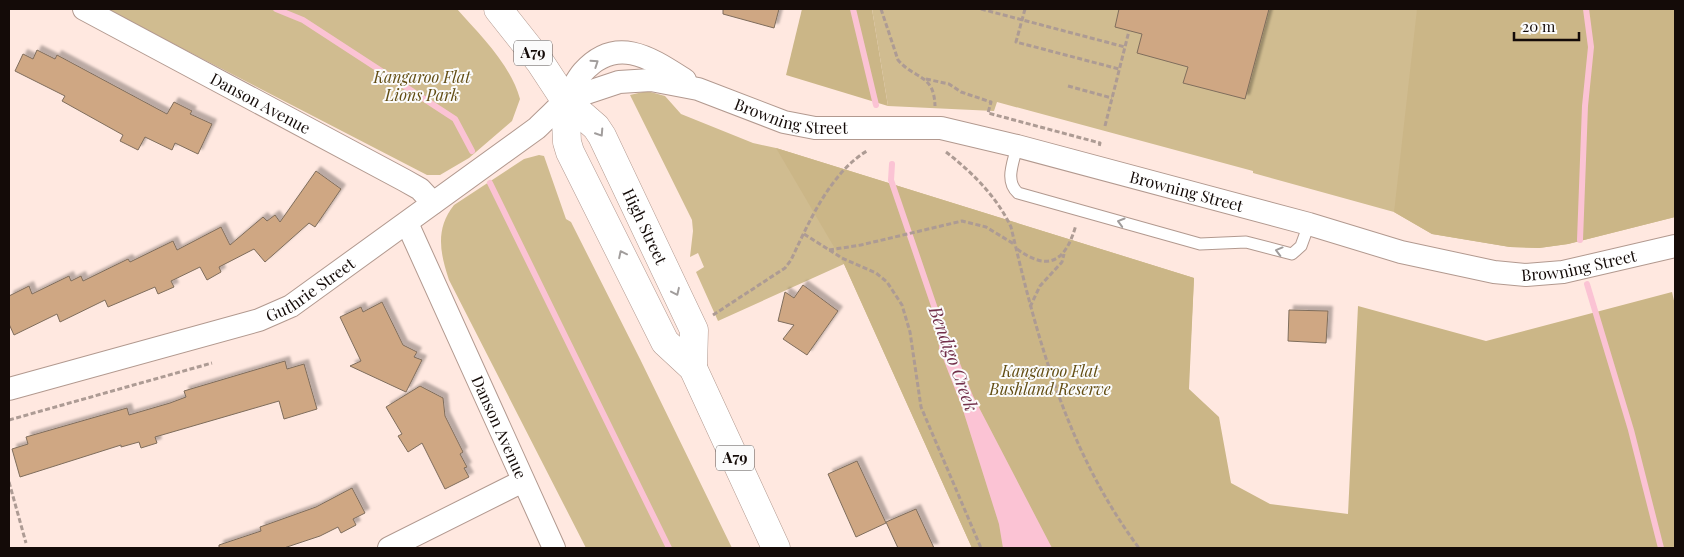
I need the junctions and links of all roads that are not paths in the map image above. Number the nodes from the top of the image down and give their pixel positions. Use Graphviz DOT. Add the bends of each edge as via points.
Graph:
graph roads {
  1 [pos="84,9"];
  2 [pos="498,9"];
  3 [pos="698,89"];
  4 [pos="565,100"];
  5 [pos="1017,146"];
  6 [pos="433,203"];
  7 [pos="406,223"];
  8 [pos="1309,224"];
  9 [pos="1675,246"];
  10 [pos="694,368"];
  11 [pos="9,389"];
  12 [pos="523,481"];
  13 [pos="389,548"];
  14 [pos="554,548"];
  15 [pos="776,548"];
  1 -- 6 [label="street, Danson Avenue" via="404,180 420,189"];
  2 -- 4 [label="highway, High Street / A79"];
  3 -- 4 [label="street, Browning Street" via="669,81 633,80"];
  4 -- 3 [label="street, Browning Street, one-way" via="583,72 617,52 633,52 648,58"];
  3 -- 5 [label="street, Browning Street" via="775,119 807,127 841,130 941,128"];
  4 -- 6 [label="street, Guthrie Street" via="537,128"];
  10 -- 4 [label="highway, High Street / A79, one-way" via="664,342 570,152"];
  4 -- 10 [label="highway, High Street / A79, one-way" via="602,136 642,216 694,330"];
  5 -- 8 [label="street, Browning Street"];
  8 -- 5 [label="lane, one-way" via="1301,246 1292,254 1246,242 1200,244 1018,193 1012,188 1010,178"];
  6 -- 7 [label="street, Guthrie Street"];
  7 -- 11 [label="street, Guthrie Street" via="310,294 274,314"];
  7 -- 12 [label="street, Danson Avenue"];
  8 -- 9 [label="street, Browning Street" via="1401,252 1510,274 1563,272"];
  10 -- 15 [label="highway, High Street / A79"];
  12 -- 13 [label="street"];
  12 -- 14 [label="street, Danson Avenue"];
}
